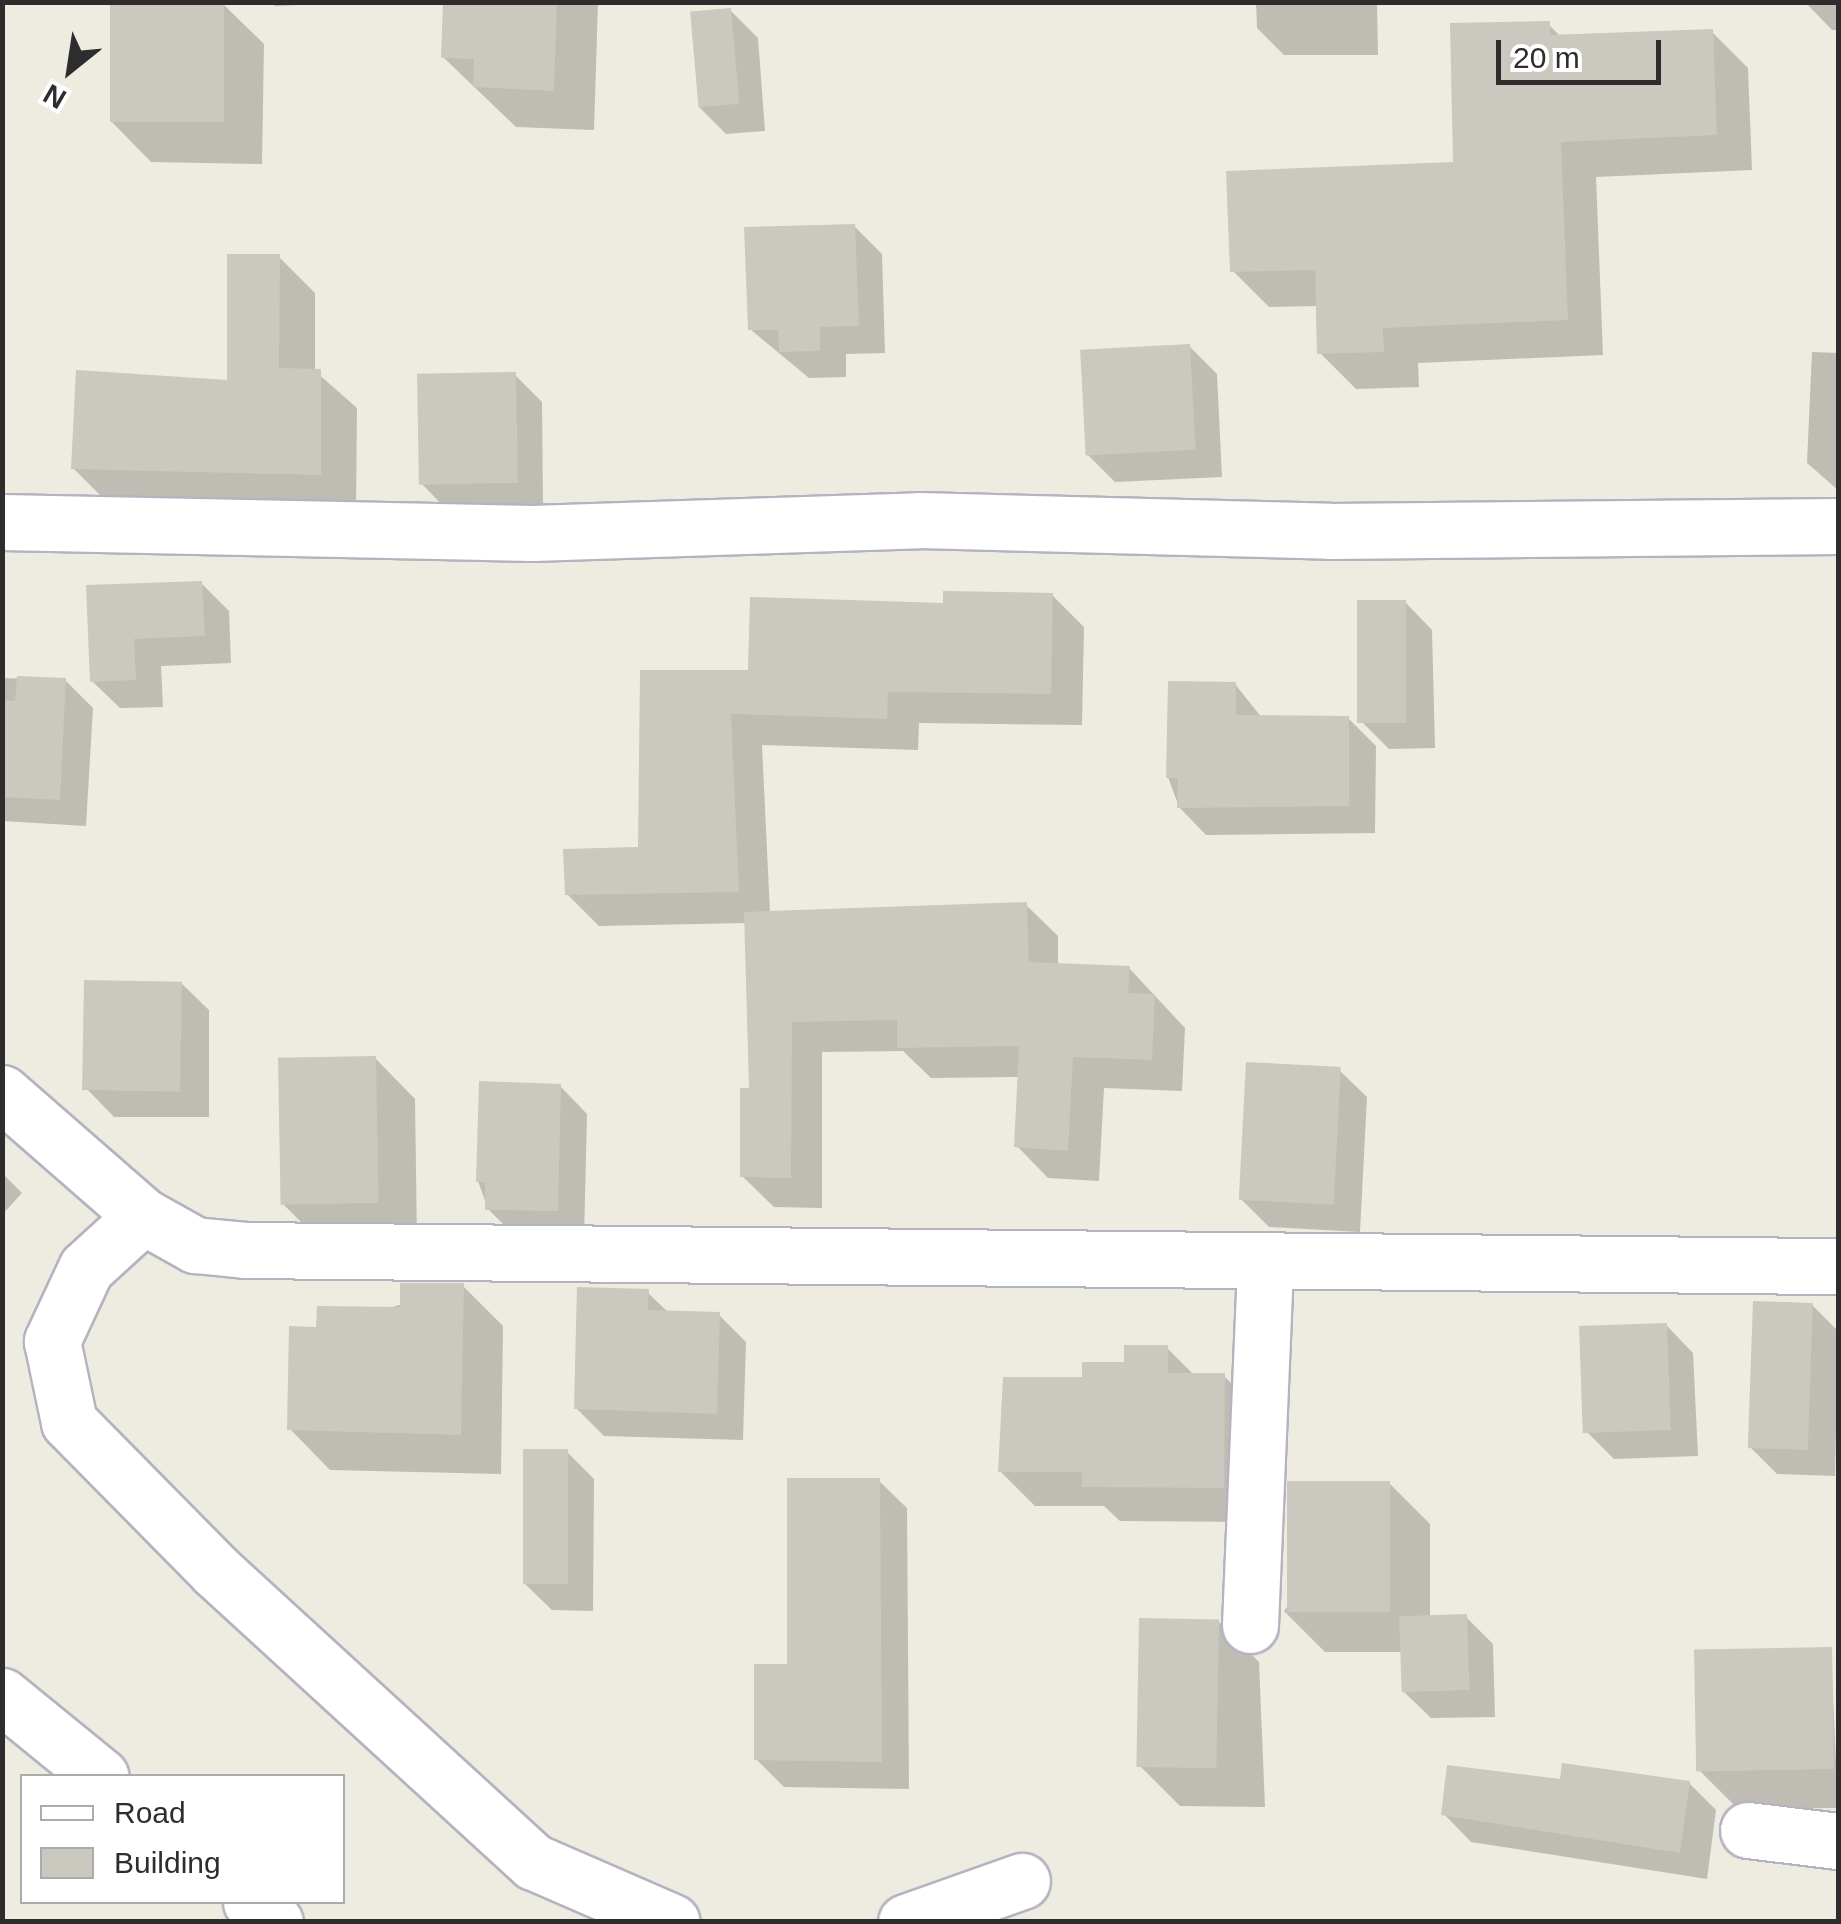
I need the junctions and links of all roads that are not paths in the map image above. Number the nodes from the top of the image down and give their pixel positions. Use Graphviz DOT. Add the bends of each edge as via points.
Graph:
graph roads {
  1 [pos="2,522"];
  2 [pos="1838,526"];
  3 [pos="2,1093"];
  4 [pos="144,1216"];
  5 [pos="1264,1263"];
  6 [pos="1838,1266"];
  7 [pos="1250,1625"];
  8 [pos="2,1696"];
  9 [pos="98,1774"];
  10 [pos="1748,1830"];
  11 [pos="1838,1841"];
  12 [pos="1022,1881"];
  13 [pos="254,1904"];
  14 [pos="276,1922"];
  15 [pos="672,1922"];
  16 [pos="906,1922"];
  1 -- 2 [label="street" via="532,533 919,520 1330,531"];
  3 -- 4 [label="street"];
  4 -- 5 [label="street" via="196,1245 245,1250"];
  4 -- 15 [label="street" via="86,1268 52,1341 69,1422 216,1571 534,1862"];
  5 -- 6 [label="street"];
  5 -- 7 [label="street"];
  8 -- 9 [label="street"];
  10 -- 11 [label="street"];
  12 -- 16 [label="street"];
  13 -- 14 [label="street"];
}
